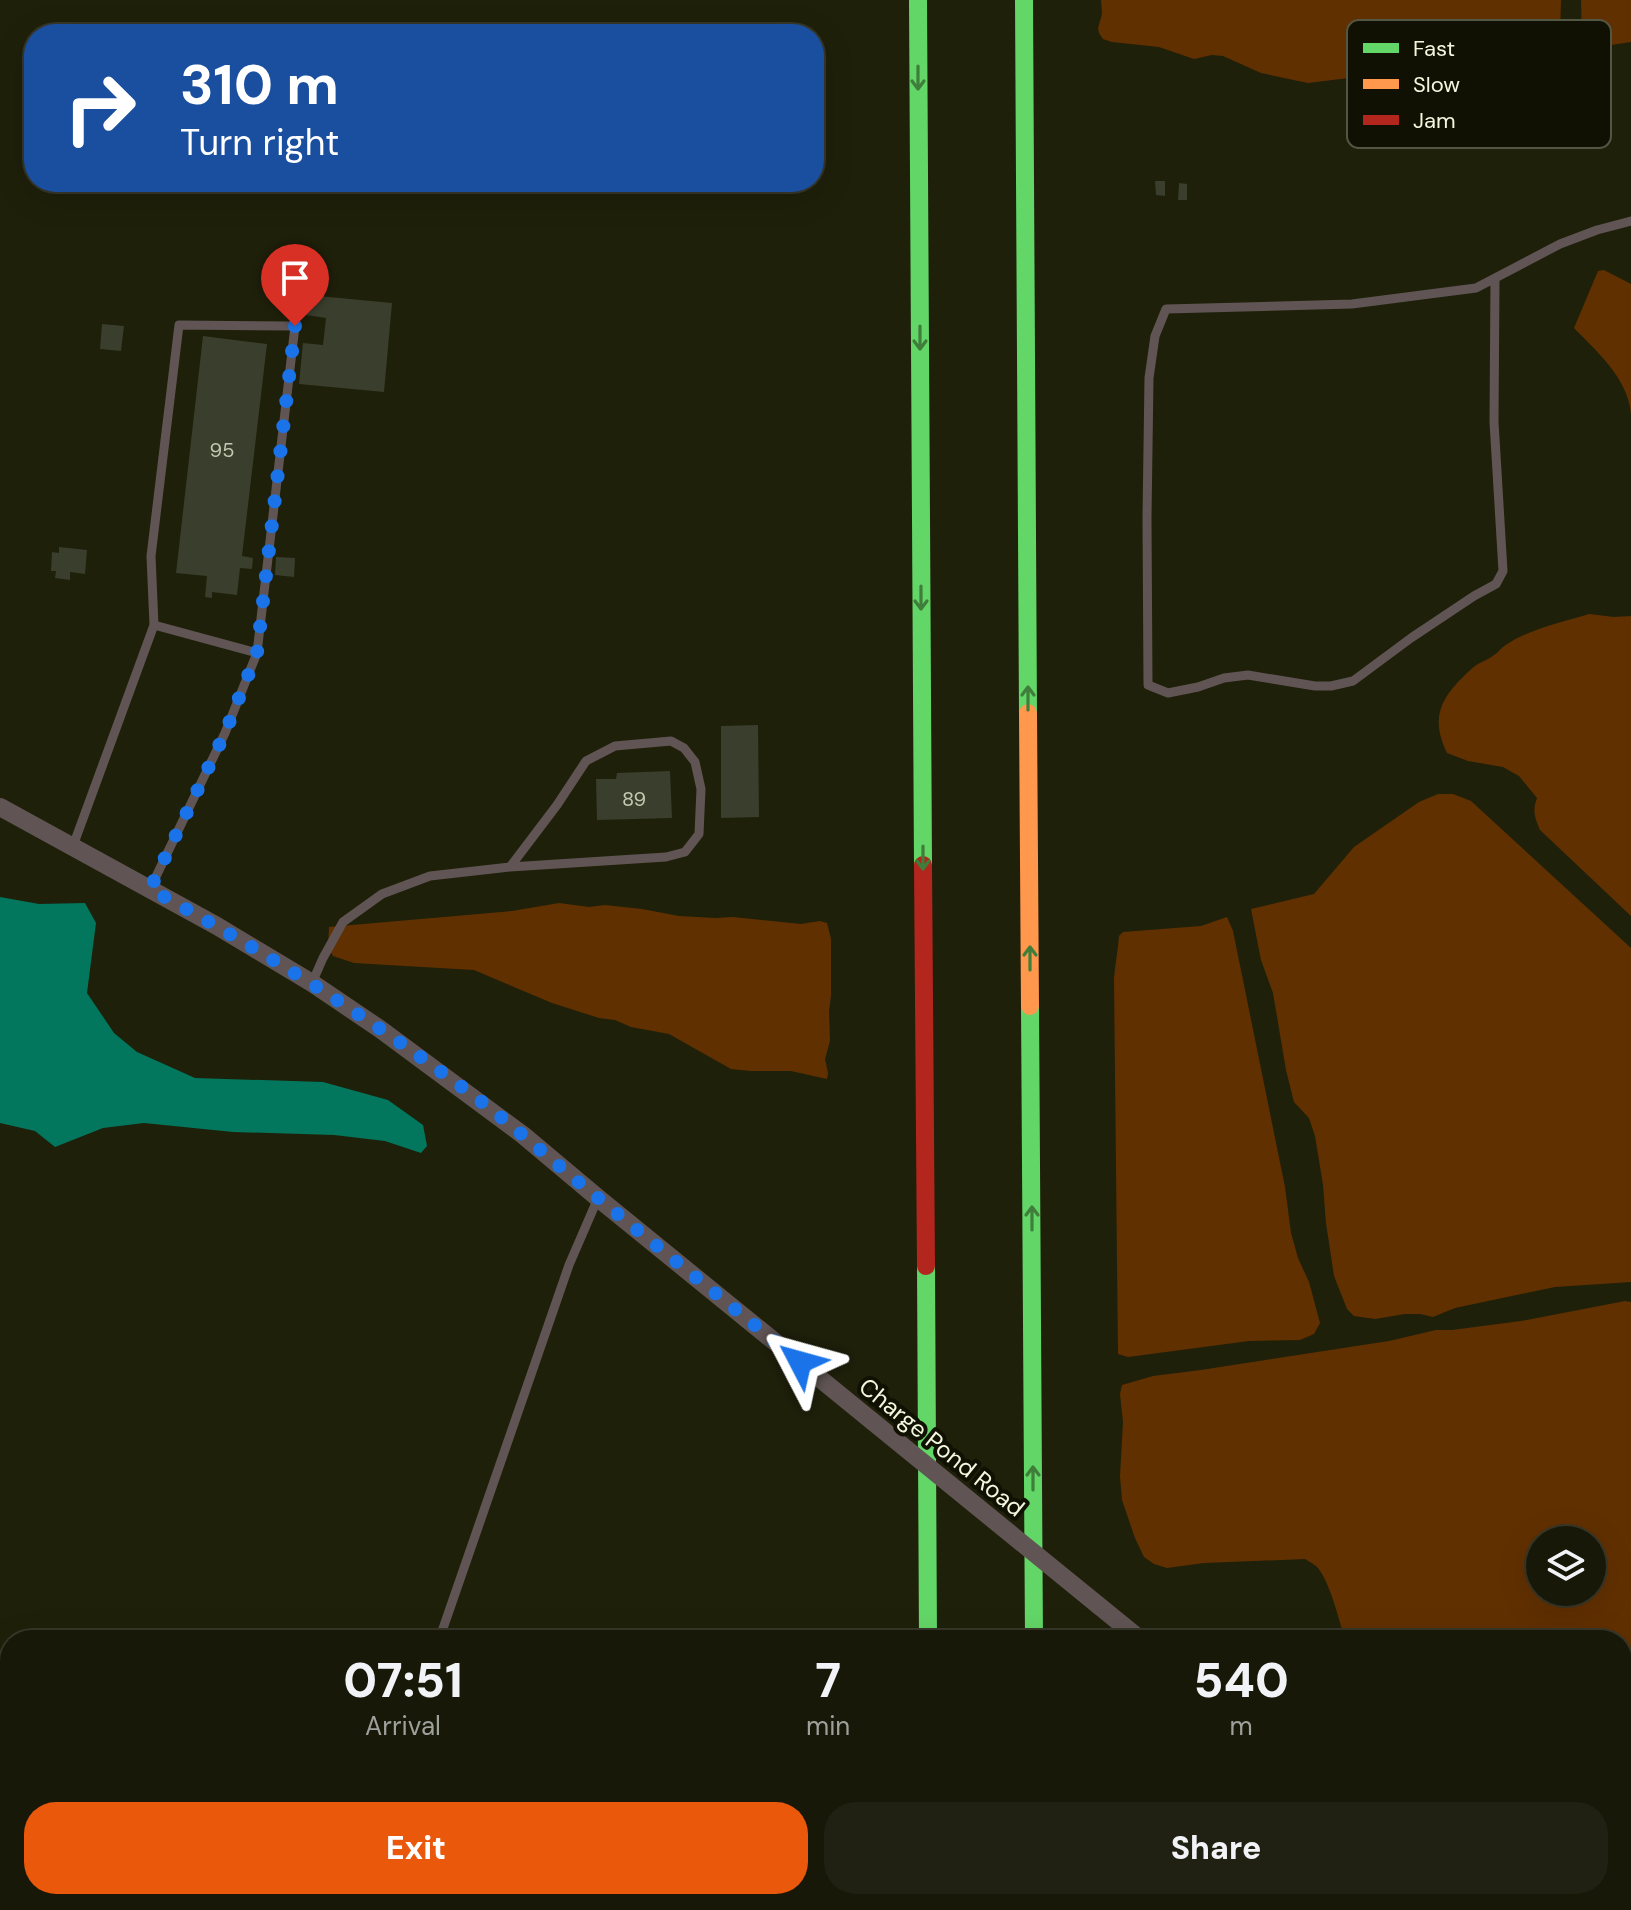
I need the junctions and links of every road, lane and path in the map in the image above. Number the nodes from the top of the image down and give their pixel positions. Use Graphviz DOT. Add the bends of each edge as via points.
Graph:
graph roads {
  1 [pos="918,0"];
  2 [pos="1024,0"];
  3 [pos="1631,221"];
  4 [pos="1495,279"];
  5 [pos="154,625"];
  6 [pos="257,653"];
  7 [pos="0,807"];
  8 [pos="73,846"];
  9 [pos="510,867"];
  10 [pos="150,889"];
  11 [pos="312,983"];
  12 [pos="598,1198"];
  13 [pos="442,1630"];
  14 [pos="928,1630"];
  15 [pos="1034,1630"];
  16 [pos="1129,1630"];
  1 -- 14 [label="highway, one-way"];
  15 -- 2 [label="highway, one-way"];
  3 -- 4 [label="lane" via="1560,244"];
  4 -- 4 [label="lane" via="1476,288 1352,304 1166,309 1155,336 1149,378 1148,685 1168,693 1248,675 1315,686 1353,681 1496,584 1503,571 1494,422"];
  5 -- 6 [label="lane"];
  5 -- 6 [label="lane" via="151,556 179,325 295,326"];
  5 -- 8 [label="lane"];
  6 -- 10 [label="lane"];
  7 -- 8 [label="street, Charge Pond Road"];
  8 -- 10 [label="street, Charge Pond Road"];
  9 -- 9 [label="lane" via="586,761 615,746 671,741 695,762 701,789 699,834 685,852"];
  9 -- 11 [label="lane" via="430,876 382,894 343,922"];
  10 -- 11 [label="street, Charge Pond Road"];
  11 -- 12 [label="street, Charge Pond Road" via="490,1108"];
  12 -- 13 [label="lane" via="569,1265"];
  12 -- 16 [label="street, Charge Pond Road, bridge"];
}
